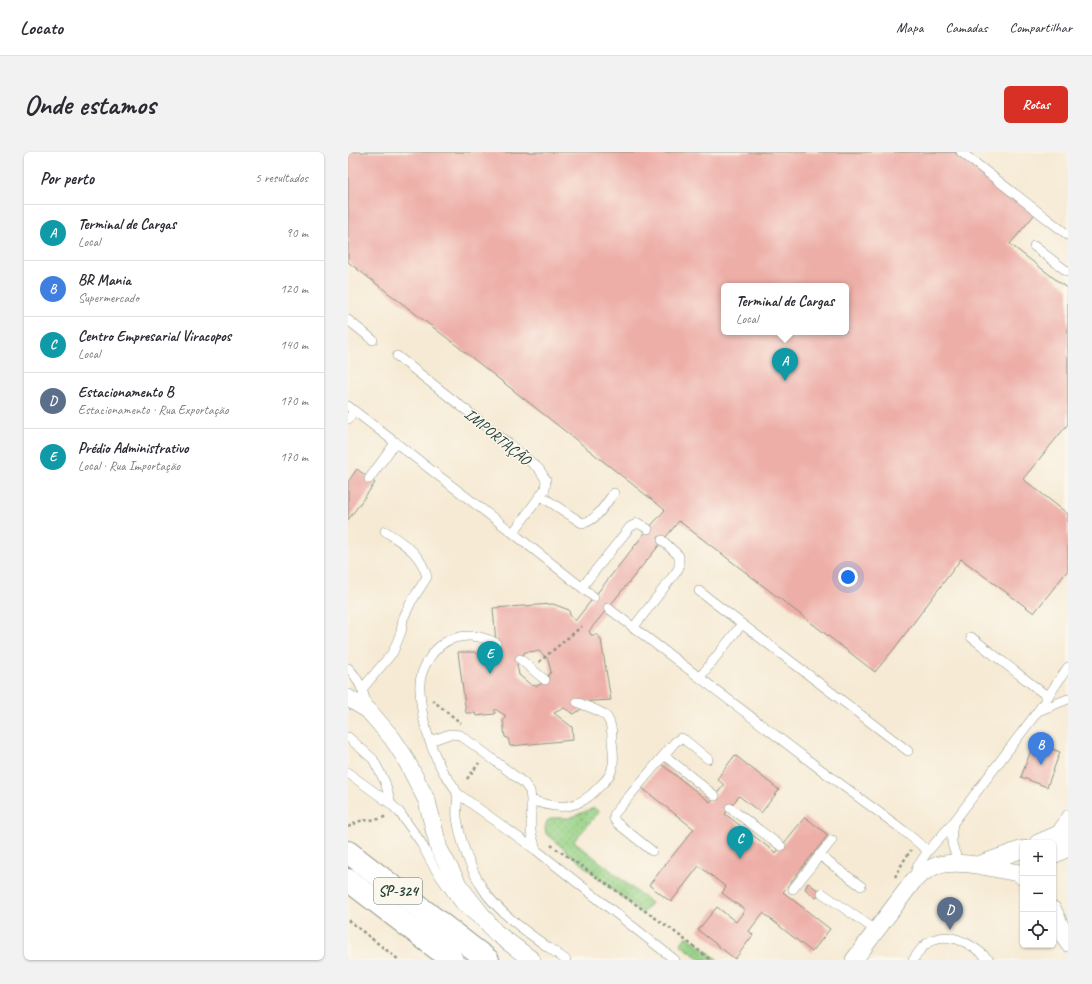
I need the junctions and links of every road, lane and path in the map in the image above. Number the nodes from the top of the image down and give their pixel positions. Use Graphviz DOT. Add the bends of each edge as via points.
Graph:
graph roads {
  1 [pos="961,152"];
  2 [pos="1068,235"];
  3 [pos="1034,246"];
  4 [pos="1068,272"];
  5 [pos="348,320"];
  6 [pos="372,340"];
  7 [pos="397,356"];
  8 [pos="351,409"];
  9 [pos="348,419"];
  10 [pos="396,442"];
  11 [pos="369,479"];
  12 [pos="614,493"];
  13 [pos="540,496"];
  14 [pos="648,529"];
  15 [pos="385,531"];
  16 [pos="513,532"];
  17 [pos="662,540"];
  18 [pos="582,587"];
  19 [pos="700,592"];
  20 [pos="594,597"];
  21 [pos="608,608"];
  22 [pos="742,624"];
  23 [pos="582,626"];
  24 [pos="633,628"];
  25 [pos="971,637"];
  26 [pos="496,643"];
  27 [pos="520,660"];
  28 [pos="542,660"];
  29 [pos="1068,667"];
  30 [pos="348,668"];
  31 [pos="700,677"];
  32 [pos="545,680"];
  33 [pos="355,693"];
  34 [pos="1048,697"];
  35 [pos="1068,699"];
  36 [pos="577,702"];
  37 [pos="1038,711"];
  38 [pos="348,737"];
  39 [pos="430,741"];
  40 [pos="908,751"];
  41 [pos="664,755"];
  42 [pos="708,759"];
  43 [pos="480,762"];
  44 [pos="348,773"];
  45 [pos="467,779"];
  46 [pos="457,792"];
  47 [pos="715,796"];
  48 [pos="531,800"];
  49 [pos="391,804"];
  50 [pos="730,808"];
  51 [pos="1068,814"];
  52 [pos="390,815"];
  53 [pos="953,823"];
  54 [pos="348,827"];
  55 [pos="1053,836"];
  56 [pos="832,840"];
  57 [pos="547,842"];
  58 [pos="782,846"];
  59 [pos="1068,848"];
  60 [pos="536,850"];
  61 [pos="1020,850"];
  62 [pos="652,851"];
  63 [pos="928,851"];
  64 [pos="348,852"];
  65 [pos="1056,854"];
  66 [pos="819,855"];
  67 [pos="959,864"];
  68 [pos="976,866"];
  69 [pos="1020,873"];
  70 [pos="348,880"];
  71 [pos="914,880"];
  72 [pos="861,886"];
  73 [pos="793,889"];
  74 [pos="822,893"];
  75 [pos="1054,912"];
  76 [pos="348,920"];
  77 [pos="877,931"];
  78 [pos="496,932"];
  79 [pos="1067,939"];
  80 [pos="399,960"];
  81 [pos="452,960"];
  82 [pos="488,960"];
  83 [pos="532,960"];
  84 [pos="566,960"];
  85 [pos="675,960"];
  86 [pos="711,960"];
  87 [pos="854,960"];
  88 [pos="913,960"];
  89 [pos="989,960"];
  1 -- 2 [label="lane"];
  3 -- 4 [label="lane"];
  5 -- 6 [label="lane"];
  7 -- 13 [label="lane, IMPORTAÇÃO" via="539,469 546,480 545,489"];
  8 -- 9 [label="lane"];
  8 -- 10 [label="lane"];
  10 -- 11 [label="lane"];
  10 -- 16 [label="lane"];
  12 -- 13 [label="lane" via="594,518 582,523"];
  13 -- 16 [label="lane, IMPORTAÇÃO"];
  14 -- 18 [label="lane" via="638,524 630,527"];
  15 -- 33 [label="lane" via="417,555 427,577 403,619 393,652"];
  16 -- 18 [label="lane"];
  17 -- 24 [label="lane" via="679,556 679,567"];
  18 -- 20 [label="lane"];
  19 -- 22 [label="lane"];
  21 -- 24 [label="lane"];
  22 -- 31 [label="lane"];
  22 -- 40 [label="lane"];
  23 -- 28 [label="path"];
  24 -- 31 [label="lane"];
  25 -- 34 [label="lane"];
  26 -- 39 [label="lane" via="479,636 455,638 444,643 429,659 421,674 419,689"];
  27 -- 32 [label="lane"];
  29 -- 34 [label="lane"];
  30 -- 33 [label="lane" via="352,672"];
  31 -- 63 [label="lane"];
  33 -- 78 [label="street" via="404,756 427,801 439,849 460,886"];
  34 -- 37 [label="lane"];
  35 -- 37 [label="lane"];
  36 -- 48 [label="lane" via="604,715 609,721 613,767 609,777 589,798 577,805 545,805"];
  37 -- 53 [label="lane"];
  38 -- 49 [label="lane" via="373,759 385,782"];
  39 -- 46 [label="lane" via="441,769"];
  39 -- 48 [label="lane" via="450,734 460,735 524,783 530,791"];
  41 -- 42 [label="lane" via="681,738"];
  41 -- 47 [label="lane"];
  41 -- 62 [label="lane" via="613,816 617,823"];
  43 -- 45 [label="path"];
  44 -- 49 [label="lane"];
  46 -- 60 [label="lane"];
  46 -- 84 [label="lane" via="457,816 467,859 484,890 501,911"];
  48 -- 60 [label="lane" via="531,832"];
  49 -- 78 [label="lane" via="420,841 435,869 461,906"];
  50 -- 58 [label="lane"];
  51 -- 55 [label="lane"];
  52 -- 54 [label="path" via="360,821"];
  53 -- 63 [label="lane"];
  53 -- 67 [label="lane" via="951,838"];
  56 -- 66 [label="lane"];
  57 -- 86 [label="path"];
  59 -- 65 [label="street"];
  60 -- 85 [label="lane"];
  61 -- 68 [label="street"];
  63 -- 71 [label="lane" via="917,867"];
  64 -- 82 [label="main road, SP-324"];
  66 -- 72 [label="lane"];
  66 -- 73 [label="lane" via="807,866 805,880"];
  67 -- 68 [label="street"];
  67 -- 71 [label="street" via="937,865"];
  68 -- 69 [label="street"];
  70 -- 81 [label="main road"];
  71 -- 77 [label="street"];
  74 -- 77 [label="lane"];
  75 -- 79 [label="street"];
  76 -- 80 [label="path"];
  77 -- 87 [label="street"];
  78 -- 83 [label="street"];
  88 -- 89 [label="lane" via="923,947 934,940 950,937 963,941"];
}
